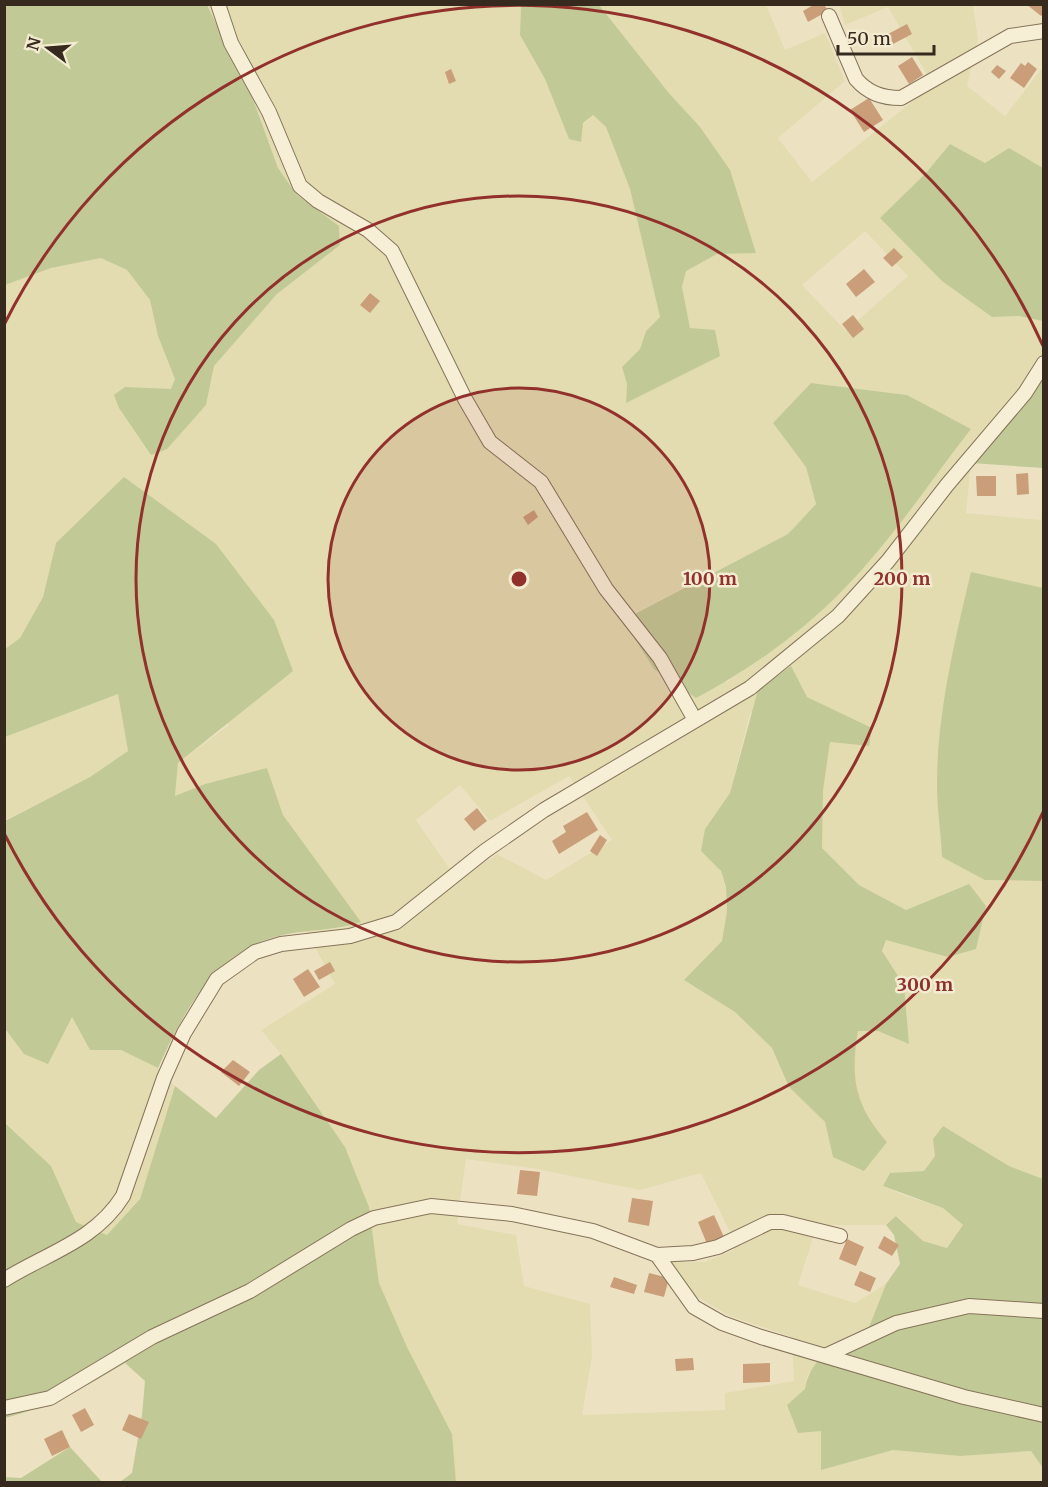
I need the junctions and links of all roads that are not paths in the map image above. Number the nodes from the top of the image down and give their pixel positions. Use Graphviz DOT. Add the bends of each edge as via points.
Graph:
graph roads {
  1 [pos="218,4"];
  2 [pos="829,16"];
  3 [pos="1044,31"];
  4 [pos="1044,363"];
  5 [pos="695,720"];
  6 [pos="840,1236"];
  7 [pos="657,1256"];
  8 [pos="4,1280"];
  9 [pos="1044,1311"];
  10 [pos="827,1355"];
  11 [pos="4,1408"];
  12 [pos="1044,1415"];
  1 -- 5 [label="street" via="231,43 269,112 300,186 368,230 392,251 490,442 541,482 606,589 660,658"];
  2 -- 3 [label="street" via="856,79 863,87 886,98 901,98 1010,36"];
  4 -- 5 [label="street" via="1025,393 838,616 750,688"];
  5 -- 8 [label="street" via="544,810 396,922 350,936 281,944 255,951 234,964 217,979 184,1033 123,1196 113,1212 99,1227 58,1253"];
  6 -- 7 [label="street" via="770,1222 718,1247"];
  7 -- 10 [label="street" via="694,1306 722,1323"];
  7 -- 11 [label="street" via="593,1231 512,1214 431,1206 404,1210 351,1229 250,1291 152,1337 50,1398"];
  9 -- 10 [label="street" via="969,1306 896,1323"];
  10 -- 12 [label="street" via="964,1397"];
}
